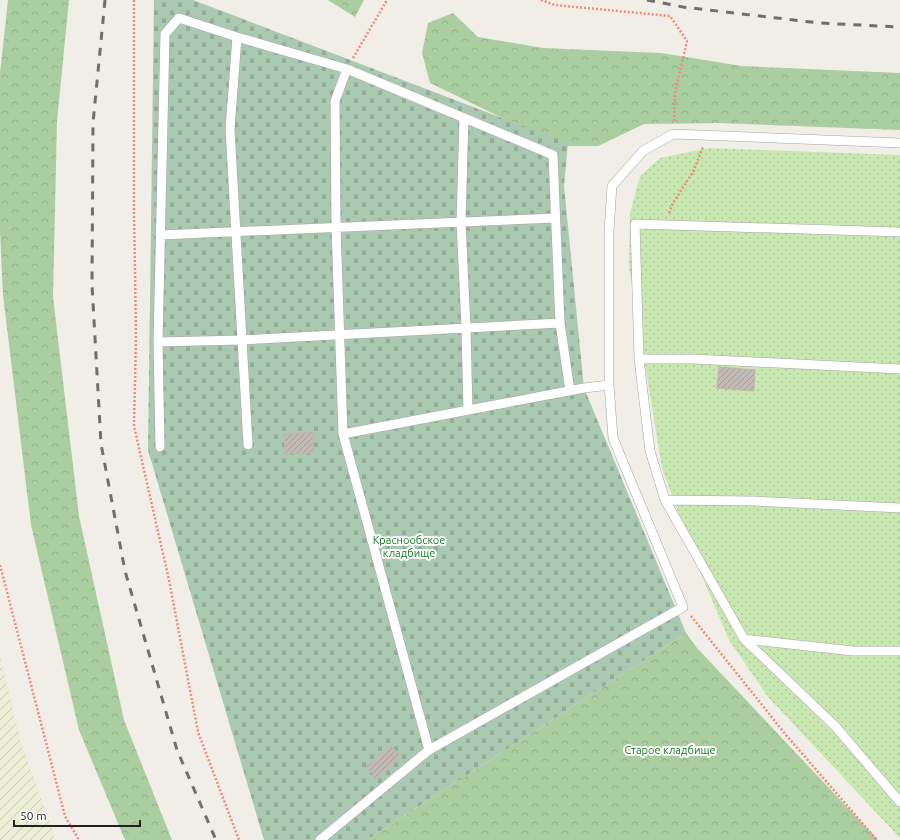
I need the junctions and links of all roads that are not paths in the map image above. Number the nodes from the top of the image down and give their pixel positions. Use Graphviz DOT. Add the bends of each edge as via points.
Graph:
graph roads {
  1 [pos="237,38"];
  2 [pos="347,69"];
  3 [pos="464,118"];
  4 [pos="900,143"];
  5 [pos="555,218"];
  6 [pos="461,222"];
  7 [pos="336,227"];
  8 [pos="236,231"];
  9 [pos="900,232"];
  10 [pos="160,235"];
  11 [pos="560,323"];
  12 [pos="466,328"];
  13 [pos="340,335"];
  14 [pos="241,340"];
  15 [pos="158,342"];
  16 [pos="639,359"];
  17 [pos="900,369"];
  18 [pos="609,385"];
  19 [pos="570,391"];
  20 [pos="468,410"];
  21 [pos="343,434"];
  22 [pos="248,445"];
  23 [pos="160,447"];
  24 [pos="665,500"];
  25 [pos="900,508"];
  26 [pos="744,639"];
  27 [pos="900,651"];
  28 [pos="428,750"];
  29 [pos="900,802"];
  30 [pos="320,840"];
  1 -- 2 [label="lane"];
  1 -- 8 [label="lane" via="230,129"];
  1 -- 10 [label="lane" via="178,18 165,34"];
  2 -- 3 [label="lane"];
  2 -- 7 [label="lane" via="335,101"];
  3 -- 5 [label="lane" via="553,155"];
  3 -- 6 [label="lane"];
  4 -- 18 [label="lane" via="673,134 643,151 612,186 609,231"];
  5 -- 6 [label="lane"];
  5 -- 11 [label="lane"];
  6 -- 7 [label="lane"];
  6 -- 12 [label="lane"];
  7 -- 8 [label="lane"];
  7 -- 13 [label="lane"];
  8 -- 10 [label="lane"];
  8 -- 14 [label="lane"];
  9 -- 16 [label="lane" via="635,224"];
  10 -- 15 [label="lane"];
  11 -- 12 [label="lane"];
  11 -- 19 [label="lane"];
  12 -- 13 [label="lane"];
  12 -- 20 [label="lane"];
  13 -- 14 [label="lane"];
  13 -- 21 [label="lane"];
  14 -- 15 [label="lane"];
  14 -- 22 [label="lane"];
  15 -- 23 [label="lane"];
  16 -- 17 [label="lane" via="693,359"];
  16 -- 24 [label="lane" via="650,451"];
  18 -- 19 [label="lane"];
  18 -- 28 [label="lane" via="613,438 683,607"];
  19 -- 20 [label="lane"];
  20 -- 21 [label="lane"];
  21 -- 28 [label="lane"];
  24 -- 25 [label="lane" via="754,501"];
  24 -- 26 [label="lane"];
  26 -- 27 [label="lane" via="853,651"];
  26 -- 29 [label="lane" via="835,726"];
  28 -- 30 [label="lane"];
}
